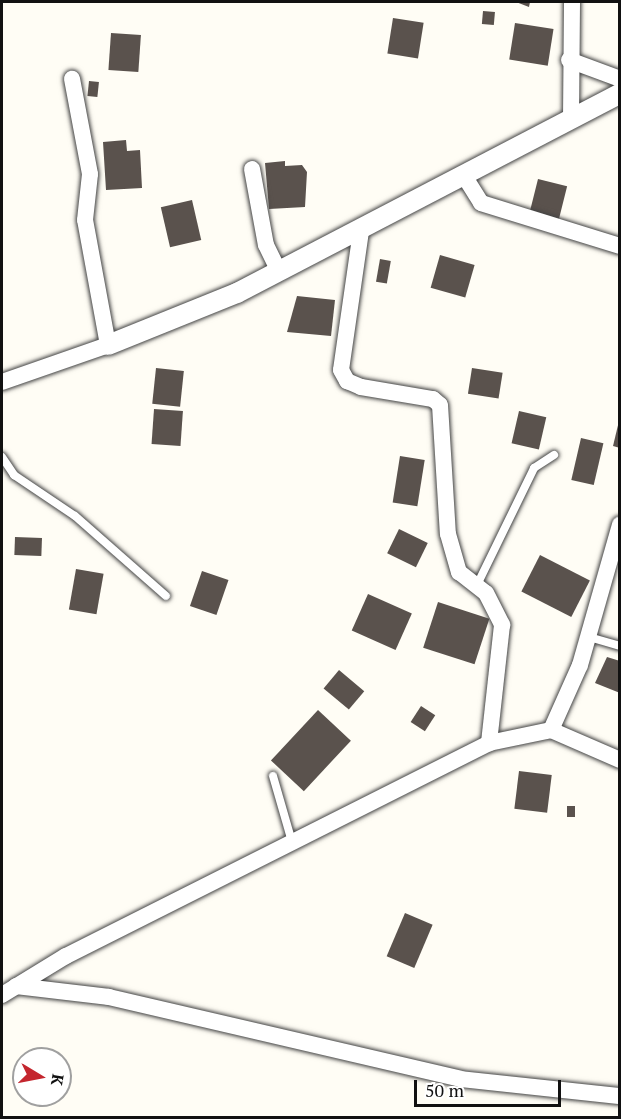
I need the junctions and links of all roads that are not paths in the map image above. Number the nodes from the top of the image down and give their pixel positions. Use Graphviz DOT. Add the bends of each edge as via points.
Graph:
graph roads {
  1 [pos="572,2"];
  2 [pos="569,60"];
  3 [pos="72,79"];
  4 [pos="620,80"];
  5 [pos="620,94"];
  6 [pos="571,118"];
  7 [pos="252,169"];
  8 [pos="463,174"];
  9 [pos="361,231"];
  10 [pos="620,246"];
  11 [pos="279,272"];
  12 [pos="108,345"];
  13 [pos="2,382"];
  14 [pos="554,455"];
  15 [pos="2,457"];
  16 [pos="620,525"];
  17 [pos="477,584"];
  18 [pos="166,596"];
  19 [pos="589,637"];
  20 [pos="620,646"];
  21 [pos="551,730"];
  22 [pos="489,743"];
  23 [pos="620,760"];
  24 [pos="273,776"];
  25 [pos="292,842"];
  26 [pos="9,990"];
  27 [pos="620,1096"];
  1 -- 2 [label="street"];
  2 -- 4 [label="street"];
  2 -- 6 [label="street"];
  3 -- 12 [label="street" via="90,174 85,220"];
  5 -- 6 [label="street"];
  6 -- 8 [label="street"];
  7 -- 11 [label="street" via="266,245"];
  8 -- 9 [label="street"];
  8 -- 10 [label="street" via="481,203"];
  9 -- 11 [label="street"];
  9 -- 17 [label="street" via="341,370 347,381 361,387 433,399 440,405 448,534 459,572"];
  11 -- 12 [label="street"];
  12 -- 13 [label="street"];
  14 -- 17 [label="lane" via="534,468"];
  15 -- 18 [label="lane" via="14,475 75,516"];
  16 -- 19 [label="street"];
  17 -- 22 [label="street" via="499,610 502,625"];
  19 -- 20 [label="lane"];
  19 -- 21 [label="street"];
  21 -- 22 [label="street"];
  21 -- 23 [label="street"];
  22 -- 25 [label="street"];
  24 -- 25 [label="lane"];
  25 -- 26 [label="street"];
  26 -- 27 [label="street" via="109,997 460,1079"];
}
